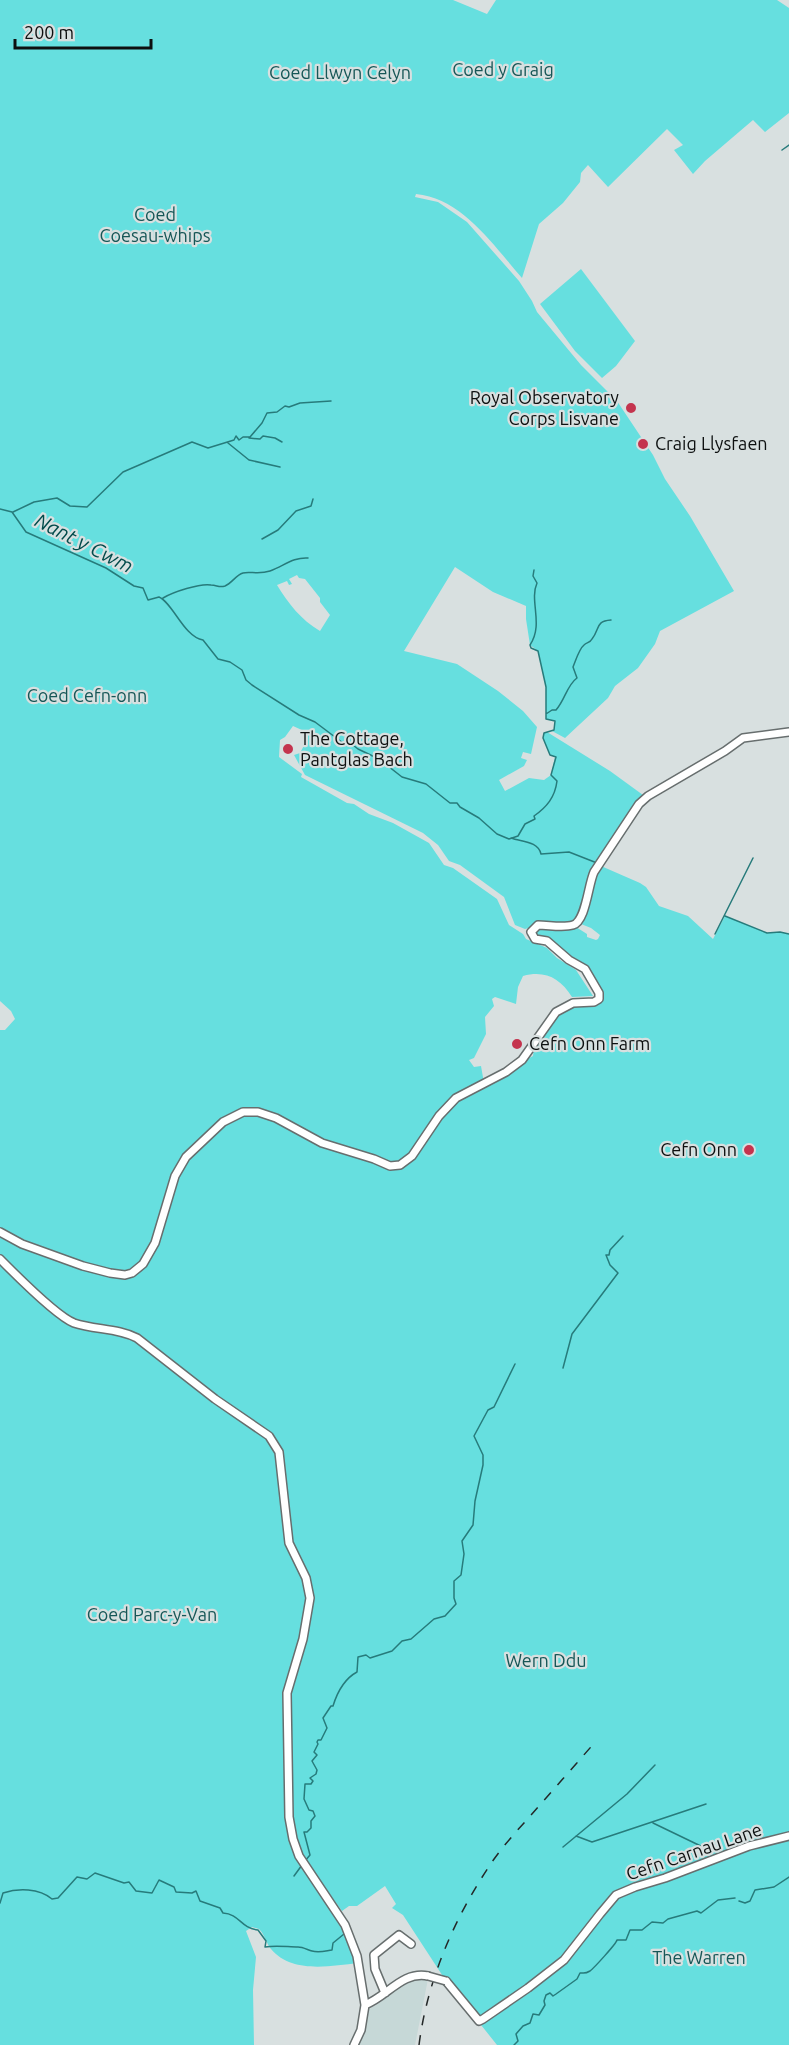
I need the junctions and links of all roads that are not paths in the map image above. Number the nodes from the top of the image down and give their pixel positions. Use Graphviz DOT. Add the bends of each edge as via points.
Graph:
graph roads {
  1 [pos="789,732"];
  2 [pos="0,1232"];
  3 [pos="0,1259"];
  4 [pos="789,1836"];
  5 [pos="411,1944"];
  6 [pos="385,1993"];
  7 [pos="365,2005"];
  8 [pos="354,2045"];
  1 -- 2 [label="street" via="743,738 639,804 594,872 579,921 572,926 538,926 531,932 535,939 547,941 585,969 599,999 573,1003 556,1012 522,1060 464,1092 449,1105 406,1162 390,1166 322,1143 276,1118 243,1112 223,1122 186,1157 175,1176 155,1243 143,1264 132,1273 110,1274 83,1266 21,1244"];
  3 -- 7 [label="street" via="65,1318 137,1338 276,1446 289,1543 306,1578 310,1598 287,1693 289,1817 295,1847 345,1925 354,1946"];
  4 -- 6 [label="street, Cefn Carnau Lane, bridge" via="749,1846 616,1895 564,1960 479,2021 446,1981 418,1974"];
  5 -- 6 [label="street" via="399,1935 374,1955 375,1970"];
  6 -- 7 [label="street"];
  7 -- 8 [label="street"];
}
